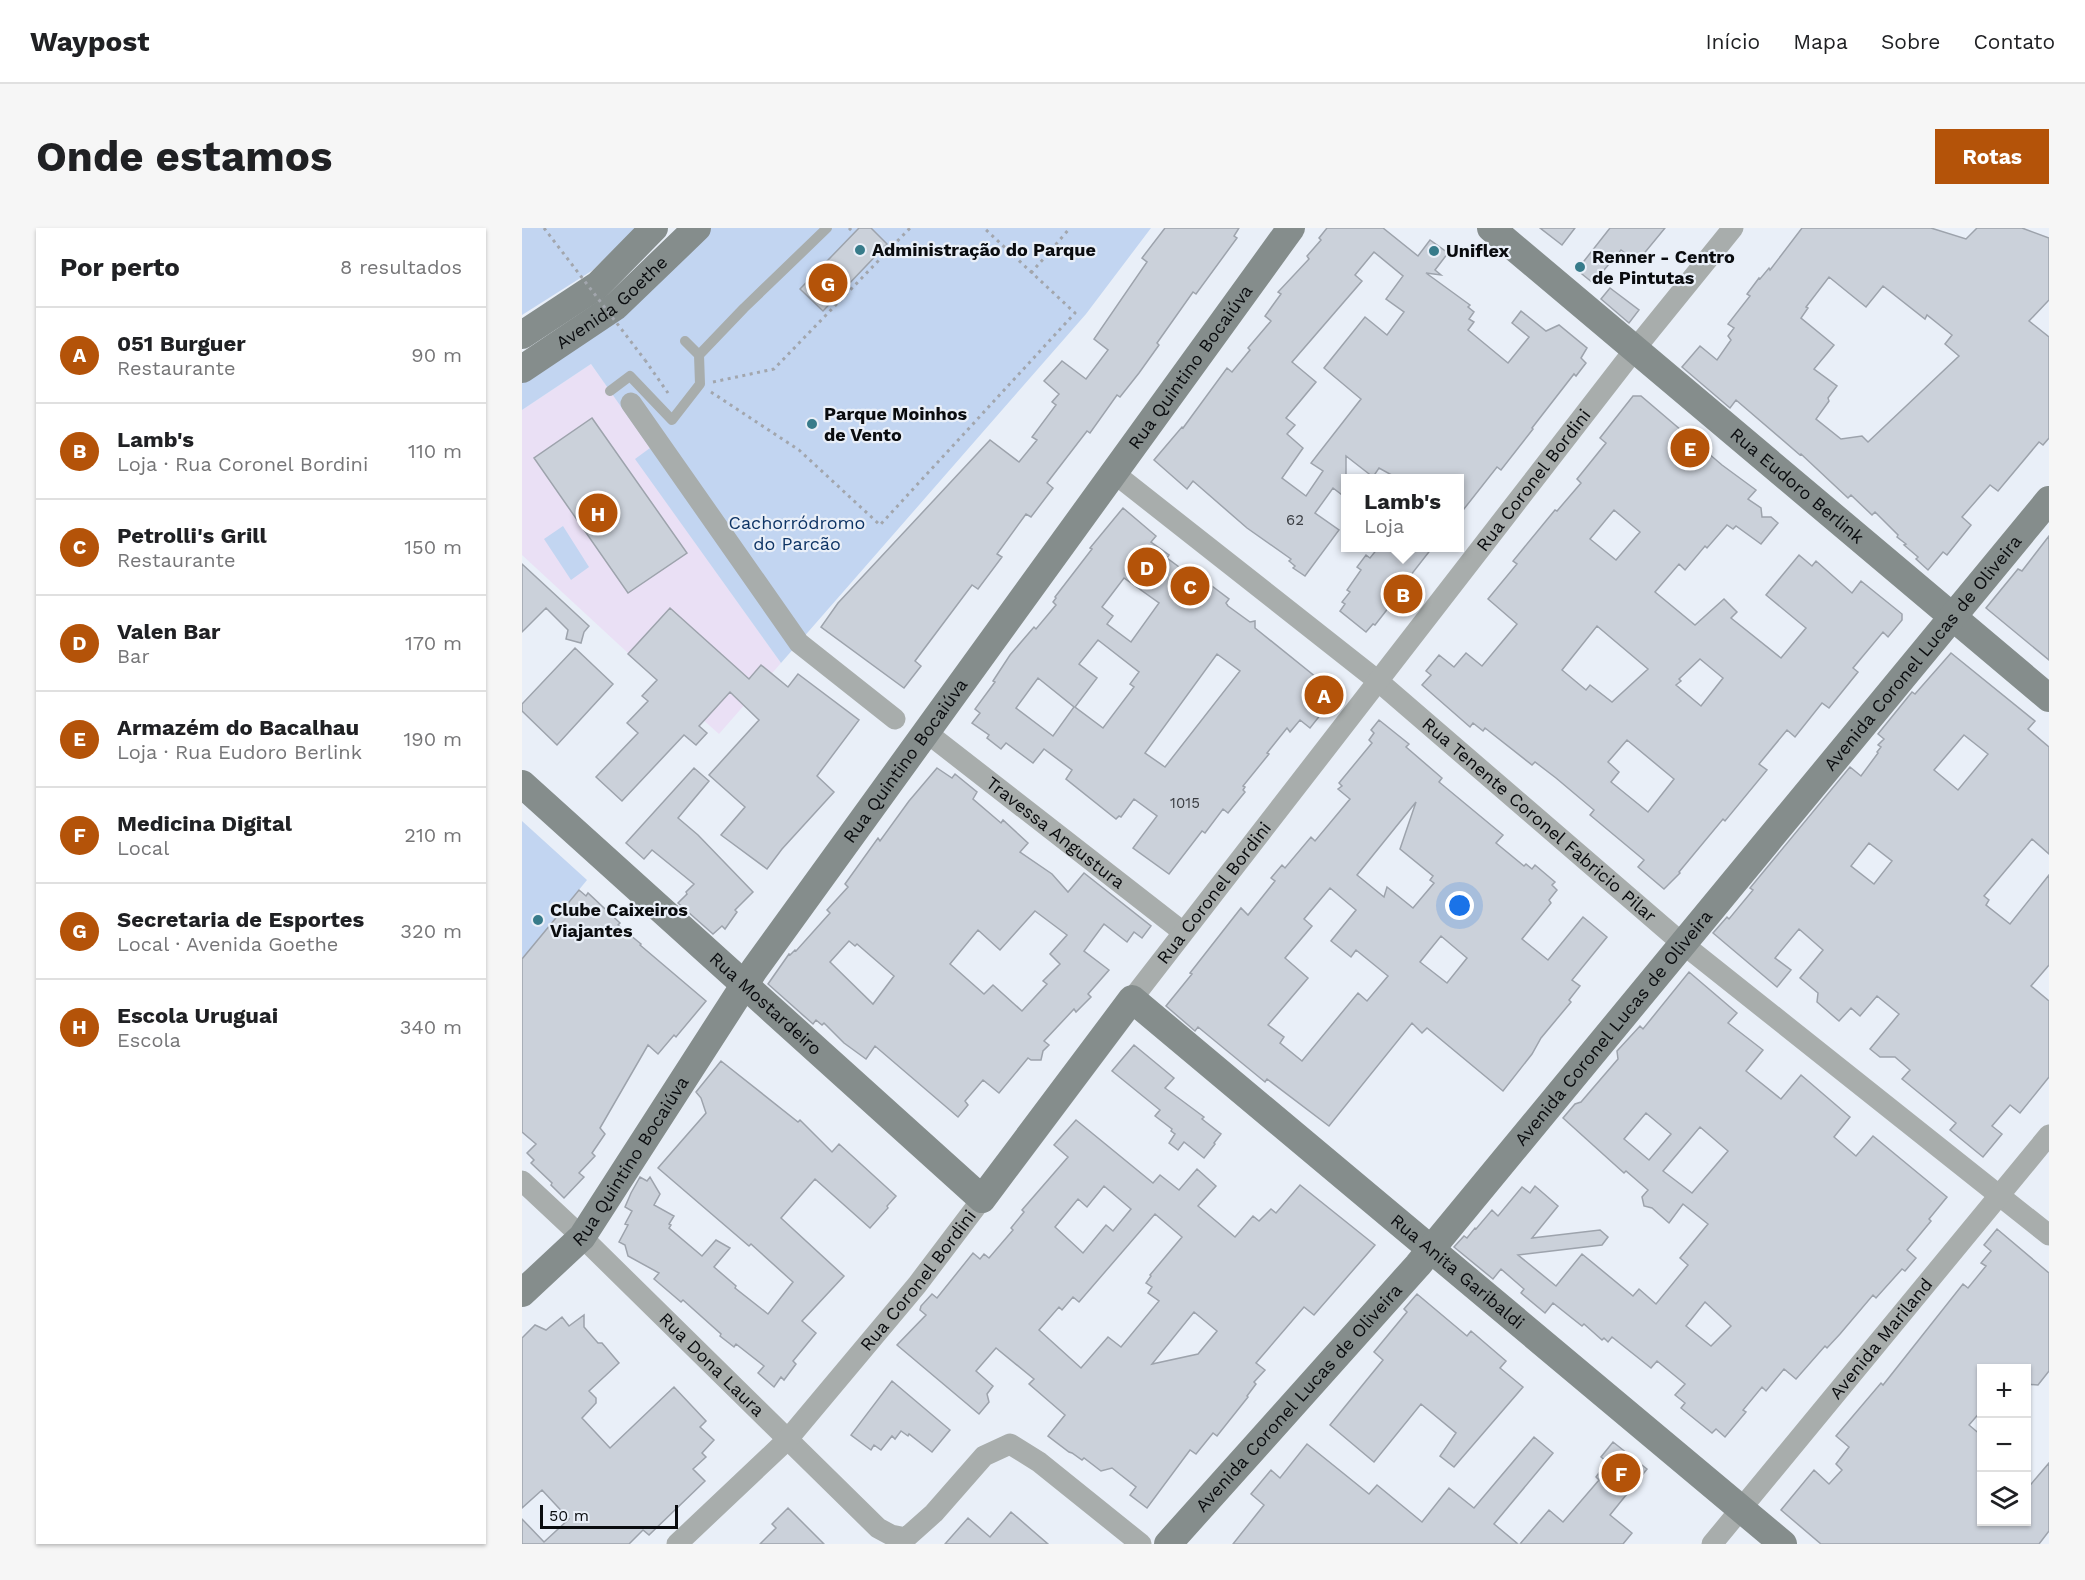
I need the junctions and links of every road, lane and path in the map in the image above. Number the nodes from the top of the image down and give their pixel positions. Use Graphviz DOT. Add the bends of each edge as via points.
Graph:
graph roads {
  1 [pos="543,228"];
  2 [pos="654,228"];
  3 [pos="698,228"];
  4 [pos="827,228"];
  5 [pos="849,228"];
  6 [pos="910,228"];
  7 [pos="984,228"];
  8 [pos="1070,228"];
  9 [pos="1291,228"];
  10 [pos="1491,228"];
  11 [pos="1733,228"];
  12 [pos="854,233"];
  13 [pos="1031,273"];
  14 [pos="522,335"];
  15 [pos="685,341"];
  16 [pos="1635,350"];
  17 [pos="699,355"];
  18 [pos="522,369"];
  19 [pos="700,384"];
  20 [pos="610,391"];
  21 [pos="631,403"];
  22 [pos="680,410"];
  23 [pos="1114,473"];
  24 [pos="2049,500"];
  25 [pos="1953,617"];
  26 [pos="1378,681"];
  27 [pos="2049,698"];
  28 [pos="895,719"];
  29 [pos="926,732"];
  30 [pos="522,784"];
  31 [pos="1184,932"];
  32 [pos="1683,944"];
  33 [pos="744,984"];
  34 [pos="1132,999"];
  35 [pos="2049,1135"];
  36 [pos="522,1181"];
  37 [pos="2000,1195"];
  38 [pos="982,1199"];
  39 [pos="2049,1235"];
  40 [pos="582,1237"];
  41 [pos="1431,1249"];
  42 [pos="522,1293"];
  43 [pos="788,1439"];
  44 [pos="1741,1509"];
  45 [pos="677,1544"];
  46 [pos="1142,1544"];
  47 [pos="1168,1544"];
  48 [pos="1712,1544"];
  49 [pos="1783,1544"];
  1 -- 22 [label="path, bridge"];
  2 -- 14 [label="street, Avenida Goethe" via="598,285"];
  3 -- 18 [label="street, Avenida Goethe" via="616,306"];
  4 -- 17 [label="lane"];
  5 -- 12 [label="path"];
  6 -- 19 [label="path" via="774,369"];
  7 -- 13 [label="path"];
  8 -- 13 [label="path"];
  9 -- 23 [label="street, Rua Quintino Bocaiúva"];
  10 -- 16 [label="street, Rua Eudoro Berlink"];
  11 -- 16 [label="street, Rua Coronel Bordini"];
  13 -- 19 [label="path" via="1075,313 880,525 799,450"];
  15 -- 17 [label="lane"];
  16 -- 25 [label="street, Rua Eudoro Berlink"];
  16 -- 26 [label="street, Rua Coronel Bordini"];
  17 -- 19 [label="lane"];
  19 -- 22 [label="lane"];
  20 -- 22 [label="lane" via="630,376 672,420"];
  21 -- 28 [label="street" via="799,643"];
  23 -- 26 [label="street, Rua Tenente Coronel Fabricio Pilar"];
  23 -- 29 [label="street, Rua Quintino Bocaiúva"];
  24 -- 25 [label="street, Avenida Coronel Lucas de Oliveira"];
  25 -- 27 [label="street, Rua Eudoro Berlink"];
  25 -- 32 [label="street, Avenida Coronel Lucas de Oliveira"];
  26 -- 31 [label="street, Rua Coronel Bordini"];
  26 -- 32 [label="street, Rua Tenente Coronel Fabricio Pilar"];
  29 -- 31 [label="street, Travessa Angustura"];
  29 -- 33 [label="street, Rua Quintino Bocaiúva"];
  30 -- 33 [label="street, Rua Mostardeiro"];
  31 -- 34 [label="street, Rua Coronel Bordini"];
  32 -- 37 [label="street, Rua Tenente Coronel Fabricio Pilar"];
  32 -- 41 [label="street, Avenida Coronel Lucas de Oliveira"];
  33 -- 38 [label="street, Rua Mostardeiro"];
  33 -- 40 [label="street, Rua Quintino Bocaiúva"];
  34 -- 38 [label="street, Rua Coronel Bordini"];
  34 -- 41 [label="street, Rua Anita Garibaldi"];
  35 -- 37 [label="street, Avenida Mariland"];
  36 -- 40 [label="street, Rua Dona Laura"];
  37 -- 39 [label="street, Rua Tenente Coronel Fabricio Pilar"];
  37 -- 44 [label="street, Avenida Mariland"];
  38 -- 43 [label="street, Rua Coronel Bordini" via="917,1285"];
  40 -- 42 [label="street, Rua Quintino Bocaiúva"];
  40 -- 43 [label="street, Rua Dona Laura"];
  41 -- 44 [label="street, Rua Anita Garibaldi"];
  41 -- 47 [label="street, Avenida Coronel Lucas de Oliveira"];
  43 -- 45 [label="street, Rua Coronel Bordini"];
  43 -- 46 [label="street, Rua Dona Laura" via="878,1528 891,1535 906,1538 934,1513 984,1456 1010,1444 1039,1462"];
  44 -- 48 [label="street, Avenida Mariland"];
  44 -- 49 [label="street, Rua Anita Garibaldi"];
}
